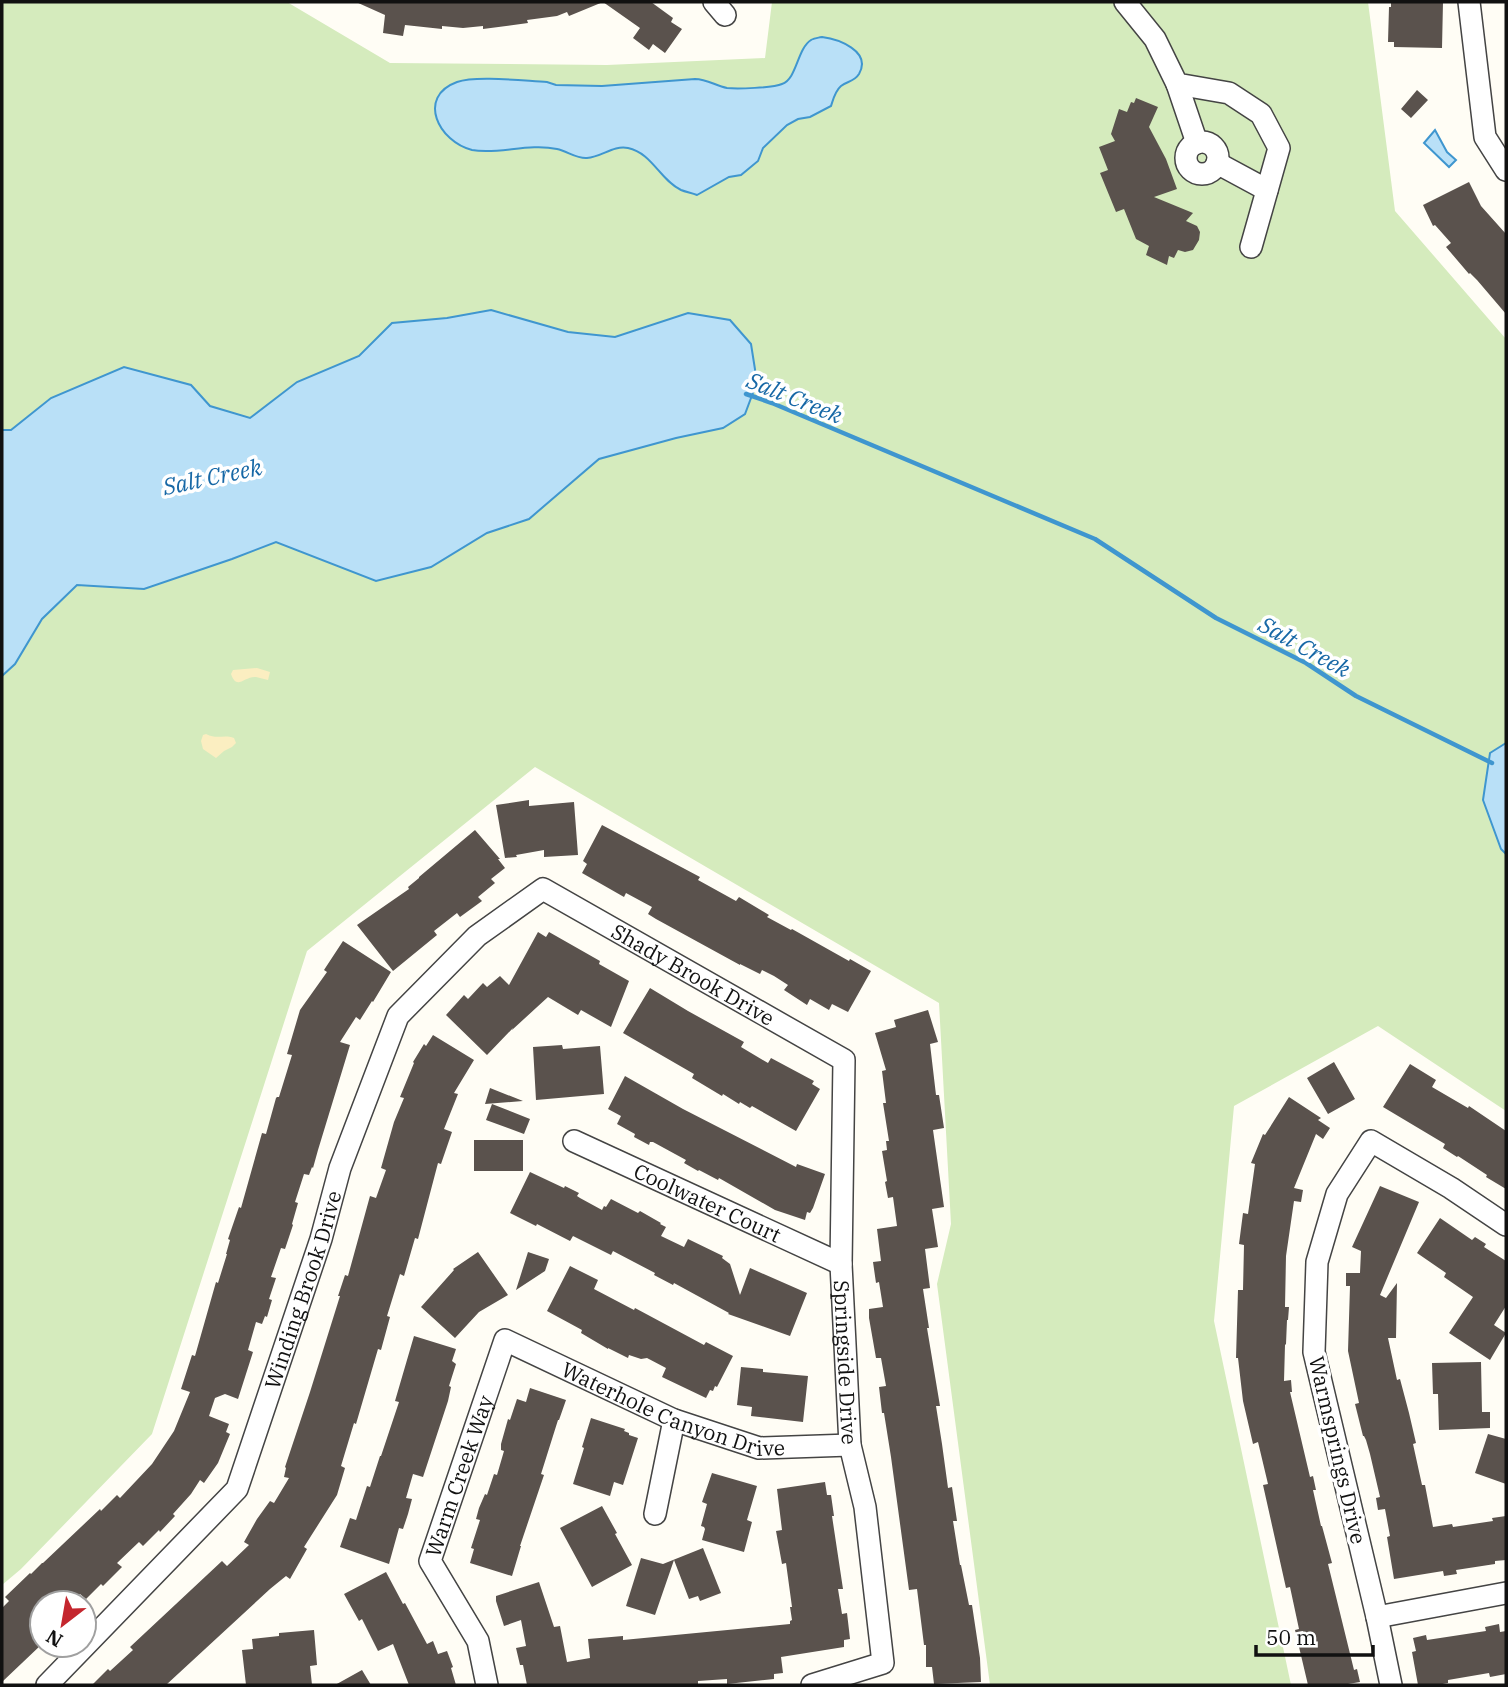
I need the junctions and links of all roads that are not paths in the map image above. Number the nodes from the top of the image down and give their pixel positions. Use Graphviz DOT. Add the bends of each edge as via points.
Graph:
graph roads {
  1 [pos="1125,2"];
  2 [pos="1469,2"];
  3 [pos="1177,84"];
  4 [pos="1506,170"];
  5 [pos="1267,190"];
  6 [pos="1251,247"];
  7 [pos="543,889"];
  8 [pos="844,1060"];
  9 [pos="574,1141"];
  10 [pos="1506,1225"];
  11 [pos="841,1264"];
  12 [pos="505,1340"];
  13 [pos="674,1420"];
  14 [pos="850,1445"];
  15 [pos="655,1514"];
  16 [pos="1506,1593"];
  17 [pos="1377,1617"];
  18 [pos="47,1685"];
  19 [pos="487,1685"];
  20 [pos="812,1685"];
  21 [pos="1391,1685"];
  1 -- 3 [label="street" via="1155,39"];
  2 -- 4 [label="street" via="1485,138"];
  3 -- 5 [label="street" via="1229,93 1261,114 1279,148"];
  3 -- 5 [label="street" via="1197,143 1187,155 1191,169 1206,173 1217,163"];
  5 -- 6 [label="street"];
  7 -- 8 [label="street, Shady Brook Drive"];
  7 -- 18 [label="street, Winding Brook Drive" via="477,936 398,1016 340,1168 321,1239 237,1489"];
  8 -- 11 [label="street, Springside Drive"];
  9 -- 11 [label="street, Coolwater Court"];
  10 -- 17 [label="street, Warmsprings Drive" via="1371,1141 1337,1194 1317,1262 1314,1352"];
  11 -- 14 [label="street, Springside Drive"];
  12 -- 13 [label="street, Waterhole Canyon Drive"];
  12 -- 19 [label="street, Warm Creek Way" via="429,1561 478,1641"];
  13 -- 14 [label="street, Waterhole Canyon Drive" via="759,1448"];
  13 -- 15 [label="street"];
  14 -- 20 [label="street, Springside Drive" via="865,1507 883,1663"];
  16 -- 17 [label="street"];
  17 -- 21 [label="street, Warmsprings Drive"];
}
